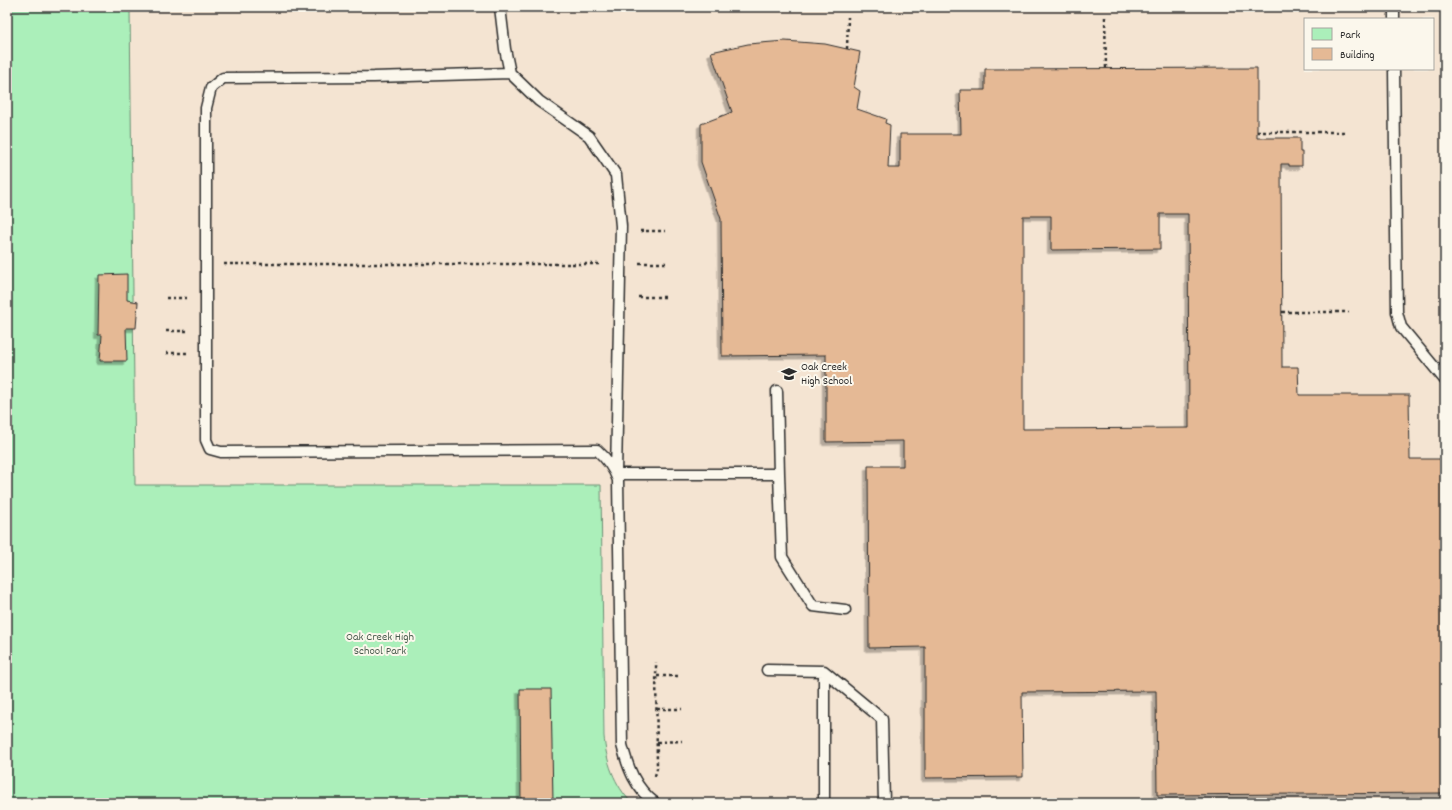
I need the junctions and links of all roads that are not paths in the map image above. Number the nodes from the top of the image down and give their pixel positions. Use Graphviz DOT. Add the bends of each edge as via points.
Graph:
graph roads {
  1 [pos="500,7"];
  2 [pos="1394,7"];
  3 [pos="1394,18"];
  4 [pos="1394,70"];
  5 [pos="510,73"];
  6 [pos="1445,380"];
  7 [pos="777,391"];
  8 [pos="616,474"];
  9 [pos="779,474"];
  10 [pos="845,610"];
  11 [pos="767,670"];
  12 [pos="824,671"];
  13 [pos="654,803"];
  14 [pos="824,803"];
  15 [pos="884,803"];
  1 -- 5 [label="lane"];
  2 -- 3 [label="lane"];
  4 -- 6 [label="lane" via="1397,312 1401,327"];
  5 -- 8 [label="lane" via="540,101 589,136 616,175 621,226"];
  5 -- 8 [label="lane" via="223,78 211,88 206,108 206,440 210,449 221,452 597,450"];
  7 -- 9 [label="lane"];
  8 -- 9 [label="lane"];
  8 -- 13 [label="lane" via="622,745 634,780 646,797"];
  9 -- 10 [label="lane" via="782,557 813,606"];
  11 -- 12 [label="lane"];
  12 -- 14 [label="lane"];
  12 -- 15 [label="lane" via="882,719"];
}
